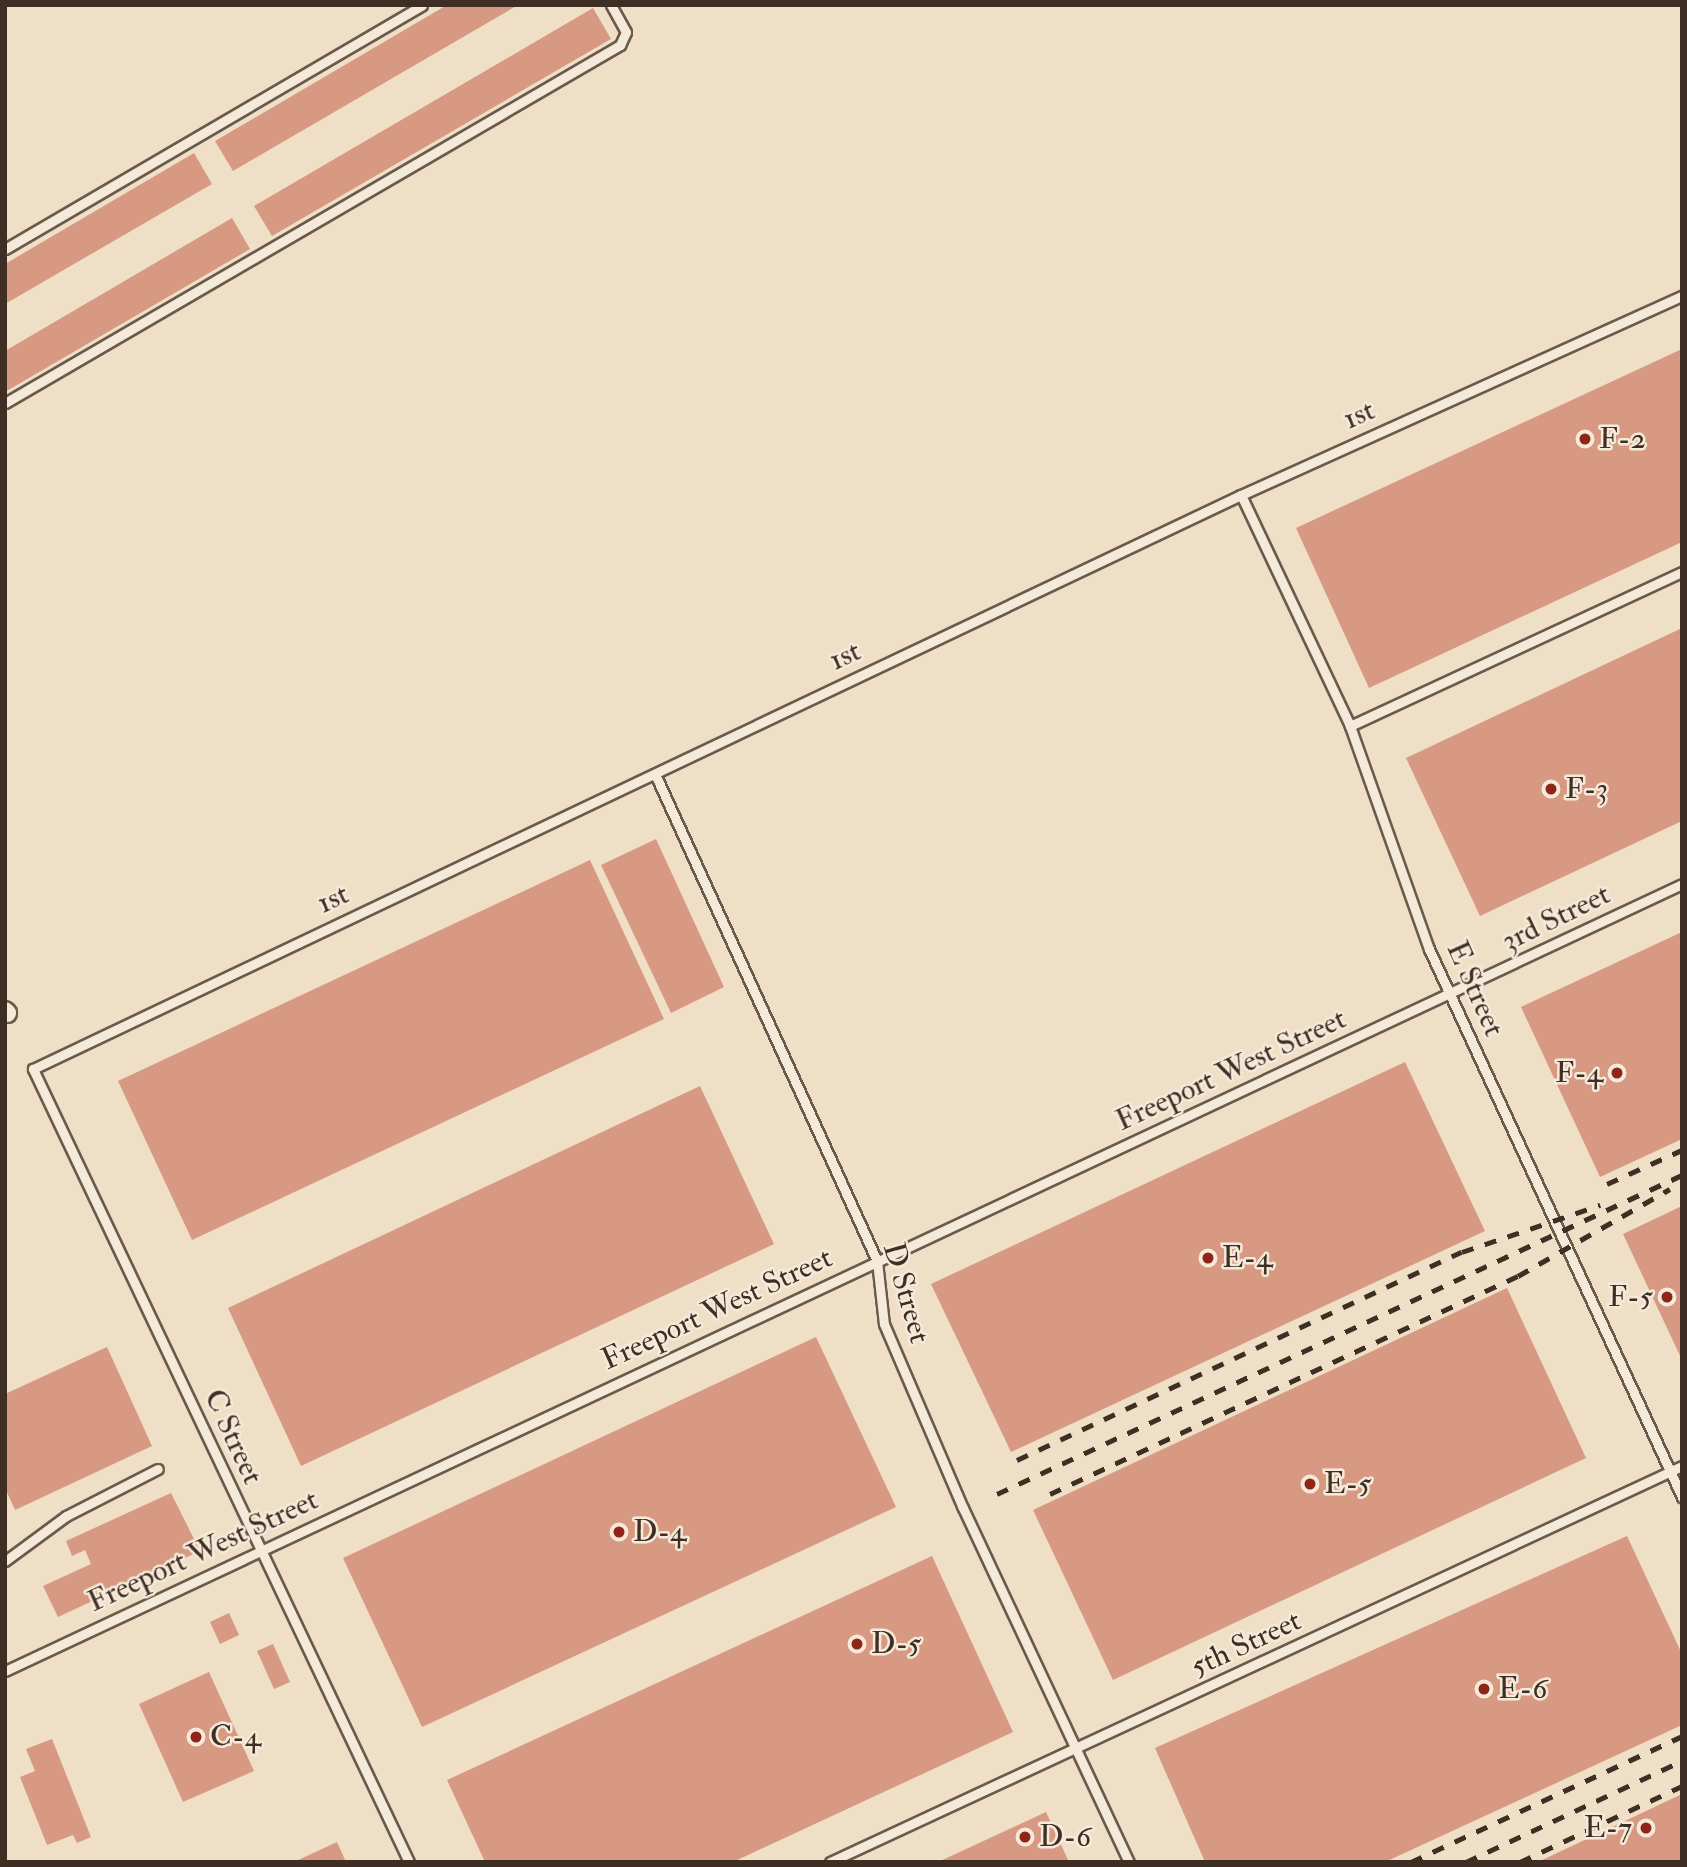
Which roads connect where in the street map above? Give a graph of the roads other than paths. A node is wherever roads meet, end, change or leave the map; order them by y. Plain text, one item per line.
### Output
1 (422, 5) edge
2 (611, 5) edge
3 (5, 249) edge
4 (1682, 296) edge
5 (5, 403) edge
6 (1241, 495) junction
7 (1682, 572) edge
8 (1350, 726) junction
9 (655, 774) junction
10 (1682, 884) edge
11 (1450, 995) junction
12 (33, 1069) joint
13 (877, 1261) junction
14 (1682, 1466) edge
15 (158, 1469) dead end
16 (1671, 1471) junction
17 (1682, 1497) edge
18 (259, 1551) junction
19 (5, 1561) edge
20 (5, 1671) edge
21 (1077, 1751) junction
22 (409, 1862) edge
23 (830, 1862) edge
24 (1129, 1862) edge

1 - 3 lane
2 - 5 lane
4 - 6 lane, 1st
6 - 8 lane, E Street
6 - 9 lane, 1st
7 - 8 lane
8 - 11 lane, E Street
9 - 12 lane, 1st
9 - 13 lane, D Street
10 - 11 lane, 3rd Street
11 - 13 lane, Freeport West Street
11 - 16 lane, E Street
12 - 18 lane, C Street
13 - 18 lane, Freeport West Street
13 - 21 lane, D Street
14 - 16 lane, 5th Street
15 - 19 lane
16 - 17 lane, E Street
16 - 21 lane, 5th Street
18 - 20 lane, Freeport West Street
18 - 22 lane, C Street
21 - 23 lane, 5th Street
21 - 24 lane, D Street

